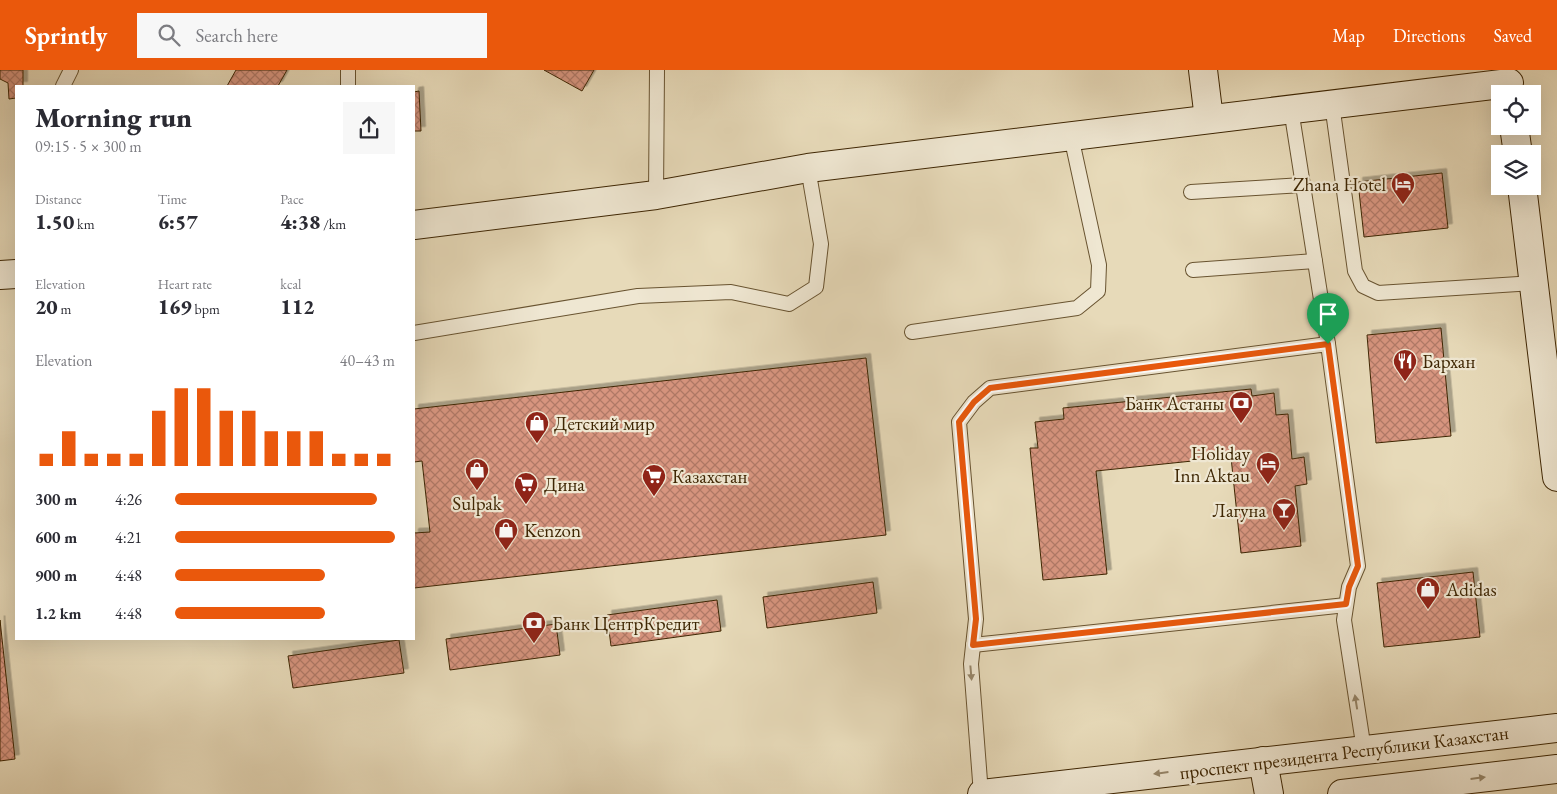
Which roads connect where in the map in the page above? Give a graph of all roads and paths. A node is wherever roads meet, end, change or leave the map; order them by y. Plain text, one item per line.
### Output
1 (71, 70) edge
2 (348, 70) edge
3 (657, 70) edge
4 (1203, 70) edge
5 (1509, 82) edge
6 (64, 85) edge
7 (348, 85) edge
8 (1332, 104) junction
9 (1291, 109) junction
10 (1209, 119) junction
11 (1071, 136) junction
12 (808, 168) junction
13 (1303, 185) junction
14 (1191, 192) dead end
15 (656, 195) junction
16 (1523, 195) edge
17 (415, 225) edge
18 (1314, 261) junction
19 (1193, 270) dead end
20 (15, 274) edge
21 (0, 275) edge
22 (1533, 283) junction
23 (912, 332) dead end
24 (415, 333) edge
25 (1328, 344) junction
26 (1557, 477) edge
27 (1346, 604) junction
28 (973, 645) junction
29 (1557, 728) edge
30 (1364, 750) junction
31 (1263, 762) junction
32 (1557, 768) edge
33 (982, 794) edge
34 (1269, 794) edge
35 (1342, 794) edge

1 - 6 lane
2 - 7 lane
3 - 15 lane
4 - 10 street
5 - 8 street
8 - 9 street
8 - 22 lane
9 - 10 street
9 - 13 lane
10 - 11 street
11 - 12 street
11 - 23 lane
12 - 15 street
12 - 24 lane
13 - 14 lane
13 - 18 lane
15 - 17 street
16 - 22 street
18 - 19 lane
18 - 25 lane
20 - 21 street
22 - 26 street
25 - 27 lane
25 - 28 lane
27 - 28 lane
30 -> 27 lane
28 -> 33 lane
29 - 30 street, проспект президента Республики Казахстан
30 - 31 street, проспект президента Республики Казахстан
31 -> 33 street, проспект президента Республики Казахстан
31 - 34 street
35 -> 32 street

